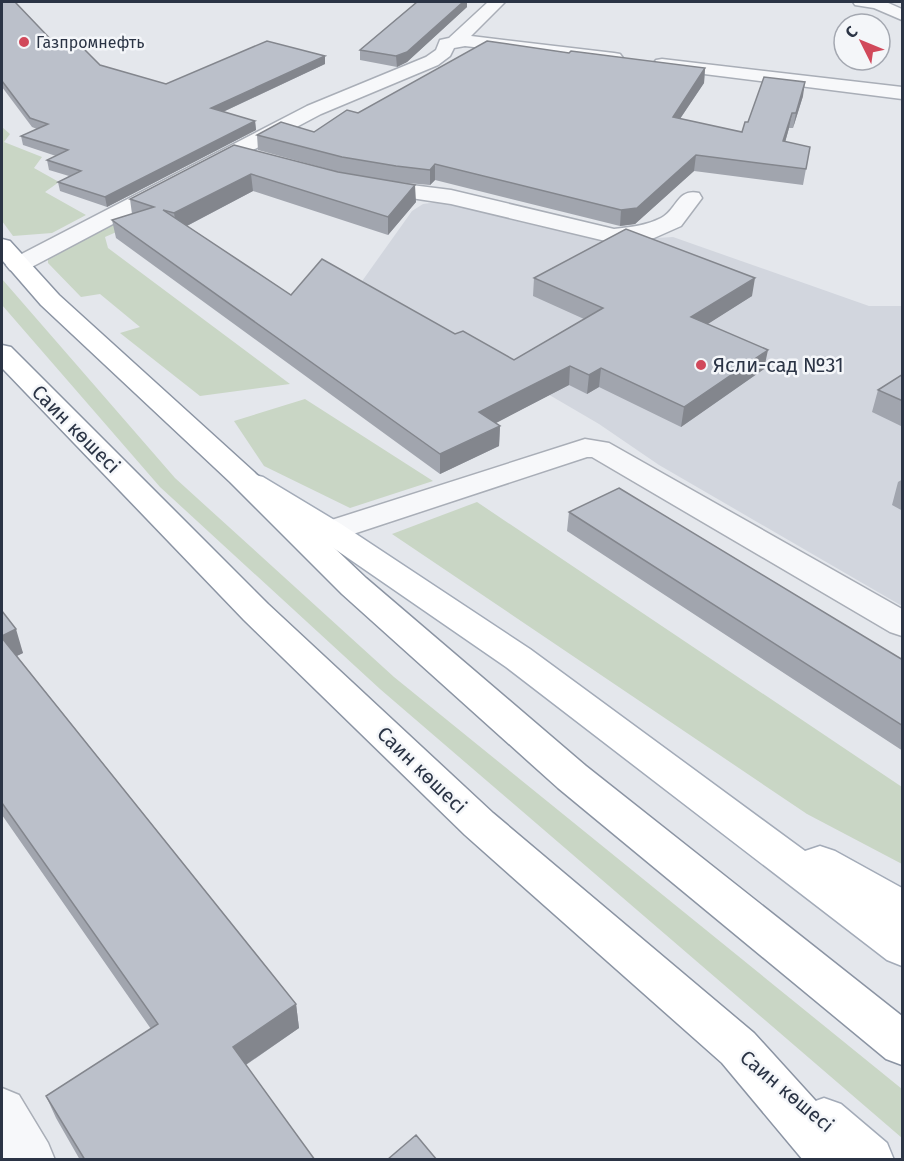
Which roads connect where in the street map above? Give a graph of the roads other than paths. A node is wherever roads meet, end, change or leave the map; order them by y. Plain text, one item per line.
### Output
1 (497, 2) edge
2 (861, 2) edge
3 (903, 15) edge
4 (455, 42) junction
5 (903, 93) edge
6 (233, 152) junction
7 (265, 161) edge
8 (351, 183) edge
9 (691, 198) dead end
10 (10, 256) edge
11 (2, 353) edge
12 (241, 476) junction
13 (330, 531) junction
14 (903, 624) edge
15 (699, 794) junction
16 (903, 909) edge
17 (903, 947) edge
18 (903, 1044) edge
19 (738, 1048) junction
20 (2, 1111) edge
21 (30, 1160) edge
22 (836, 1160) edge
23 (868, 1160) edge

1 - 4 street
2 - 3 street
4 - 5 street
4 - 6 street
6 - 7 street
6 - 10 street
8 - 9 street
10 - 12 main road
11 - 19 main road, Саин көшесі
12 - 13 main road
12 - 18 main road
13 - 14 street
13 - 15 main road
15 - 16 main road
15 - 17 main road
19 - 22 main road
19 - 23 main road, Саин көшесі
20 - 21 street

